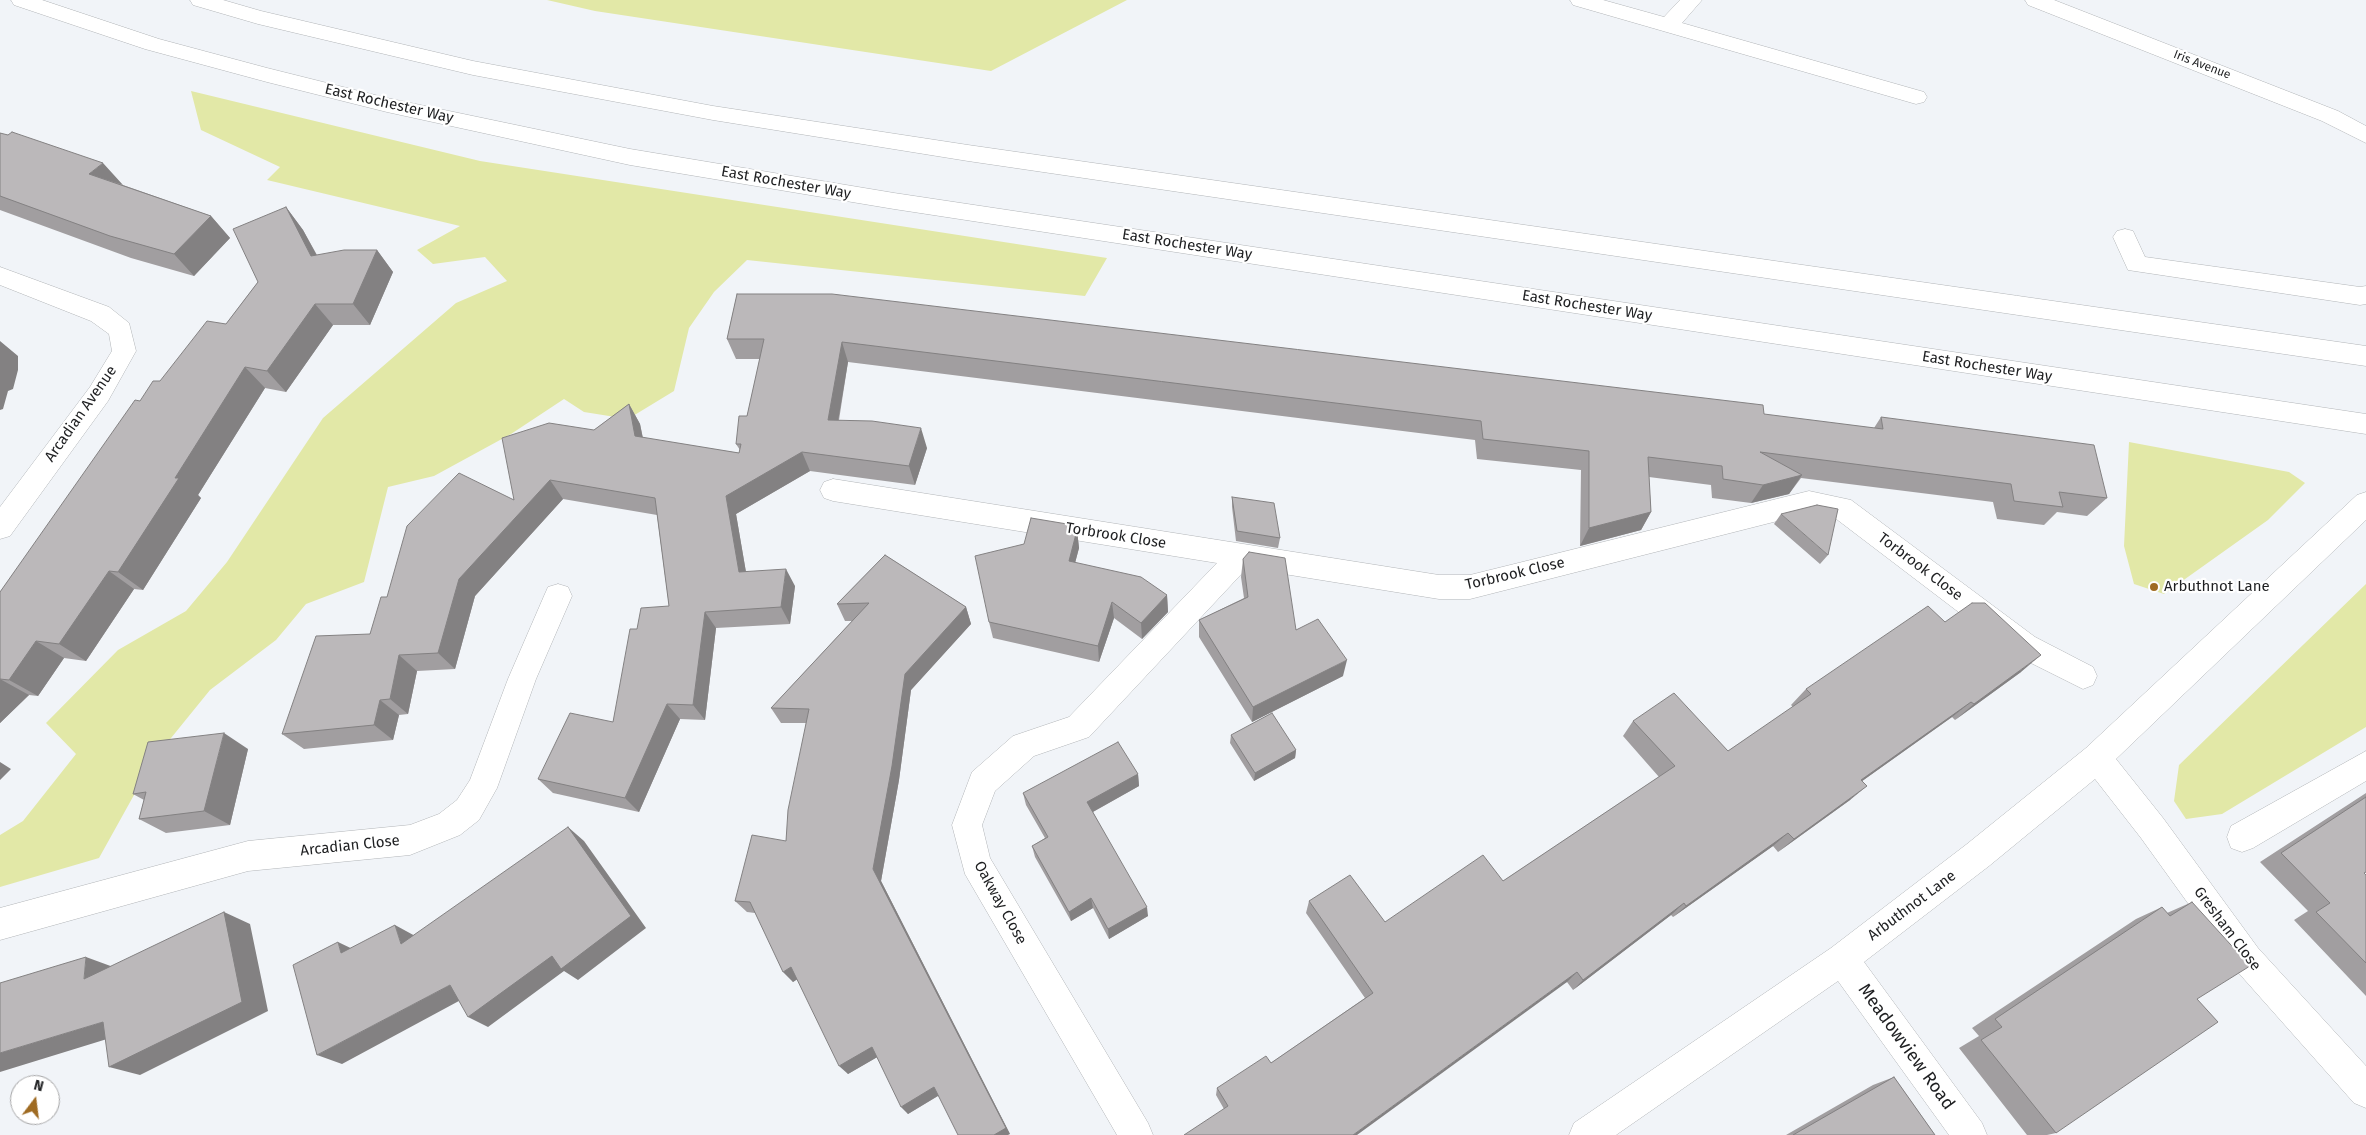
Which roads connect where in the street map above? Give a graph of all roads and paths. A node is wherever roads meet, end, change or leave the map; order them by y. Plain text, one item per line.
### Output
1 (21, 0) edge
2 (200, 0) edge
3 (1580, 0) edge
4 (1692, 0) edge
5 (2035, 0) edge
6 (1669, 24) junction
7 (1916, 97) dead end
8 (2366, 134) edge
9 (2125, 237) dead end
10 (0, 276) edge
11 (2366, 295) edge
12 (2366, 356) edge
13 (2366, 424) edge
14 (833, 490) dead end
15 (2366, 502) edge
16 (0, 528) edge
17 (1240, 557) junction
18 (558, 596) dead end
19 (2083, 676) dead end
20 (2097, 758) junction
21 (2366, 765) edge
22 (2242, 836) dead end
23 (0, 924) edge
24 (1842, 959) junction
25 (2366, 1091) edge
26 (1136, 1135) edge
27 (1586, 1135) edge
28 (1970, 1135) edge

1 - 13 main road, East Rochester Way
2 - 12 main road
3 - 6 main road
4 - 6 main road
5 - 8 main road, Iris Avenue
6 - 7 main road
9 - 11 main road
10 - 16 main road, Arcadian Avenue
14 - 17 main road, Torbrook Close
15 - 20 main road, Arbuthnot Lane
17 - 19 main road, Torbrook Close
17 - 26 main road, Oakway Close
18 - 23 main road, Arcadian Close
20 - 24 main road, Arbuthnot Lane
20 - 25 main road, Gresham Close
21 - 22 main road
24 - 27 main road, Arbuthnot Lane
24 - 28 main road, Meadowview Road

